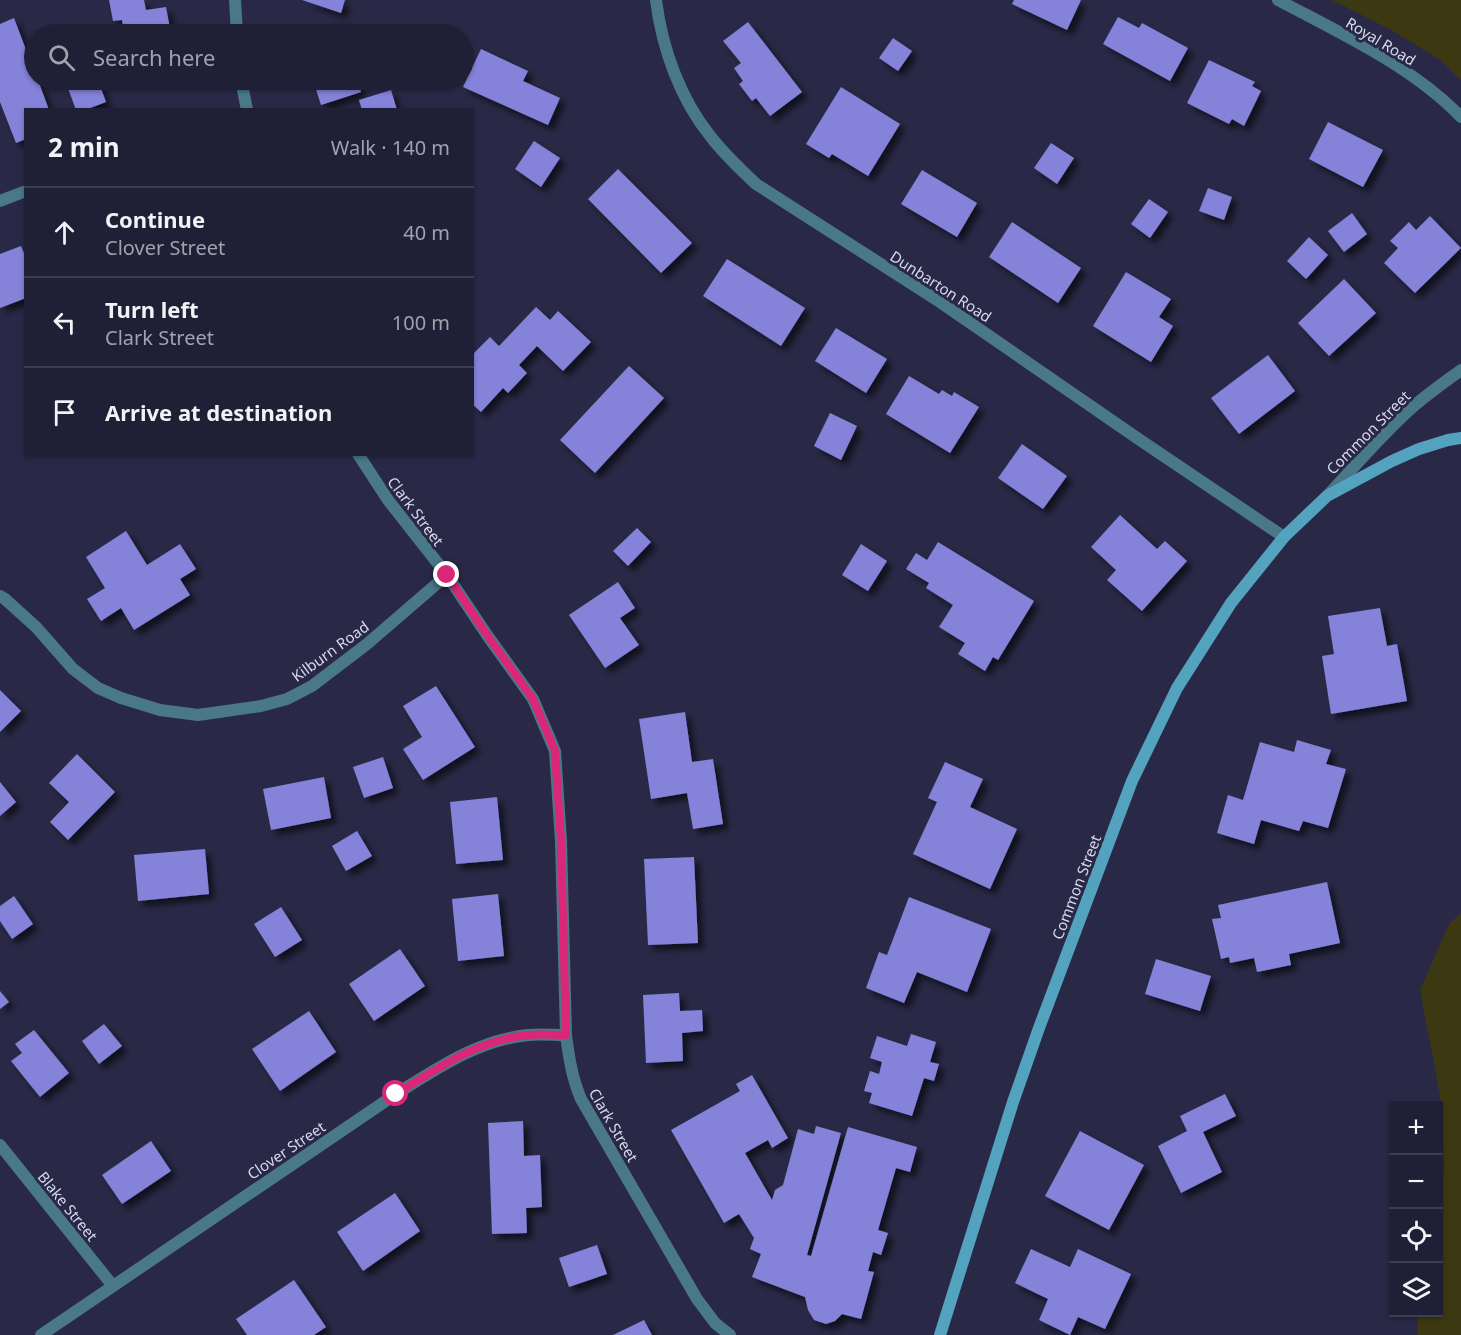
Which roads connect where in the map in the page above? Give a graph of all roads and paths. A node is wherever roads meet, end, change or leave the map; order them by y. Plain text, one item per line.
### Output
1 (235, 0) edge
2 (656, 0) edge
3 (1278, 0) edge
4 (236, 24) edge
5 (243, 90) edge
6 (244, 108) edge
7 (1461, 117) edge
8 (24, 192) edge
9 (0, 201) edge
10 (1461, 370) edge
11 (1461, 438) edge
12 (359, 456) edge
13 (1328, 496) junction
14 (1284, 537) junction
15 (447, 575) junction
16 (0, 596) edge
17 (566, 1035) junction
18 (0, 1145) edge
19 (113, 1286) junction
20 (41, 1335) edge
21 (730, 1335) edge
22 (940, 1335) edge

1 - 4 street
2 - 14 street, Dunbarton Road
3 - 7 street, Royal Road
5 - 6 street
8 - 9 street
10 - 13 street, Common Street
11 - 13 main road, Common Street
12 - 15 street, Clark Street
13 - 14 main road, Common Street
14 - 22 main road, Common Street
15 - 16 street, Kilburn Road
15 - 17 street, Clark Street
17 - 19 street, Clover Street
17 - 21 street, Clark Street
18 - 19 street, Blake Street
19 - 20 street, Clover Street

